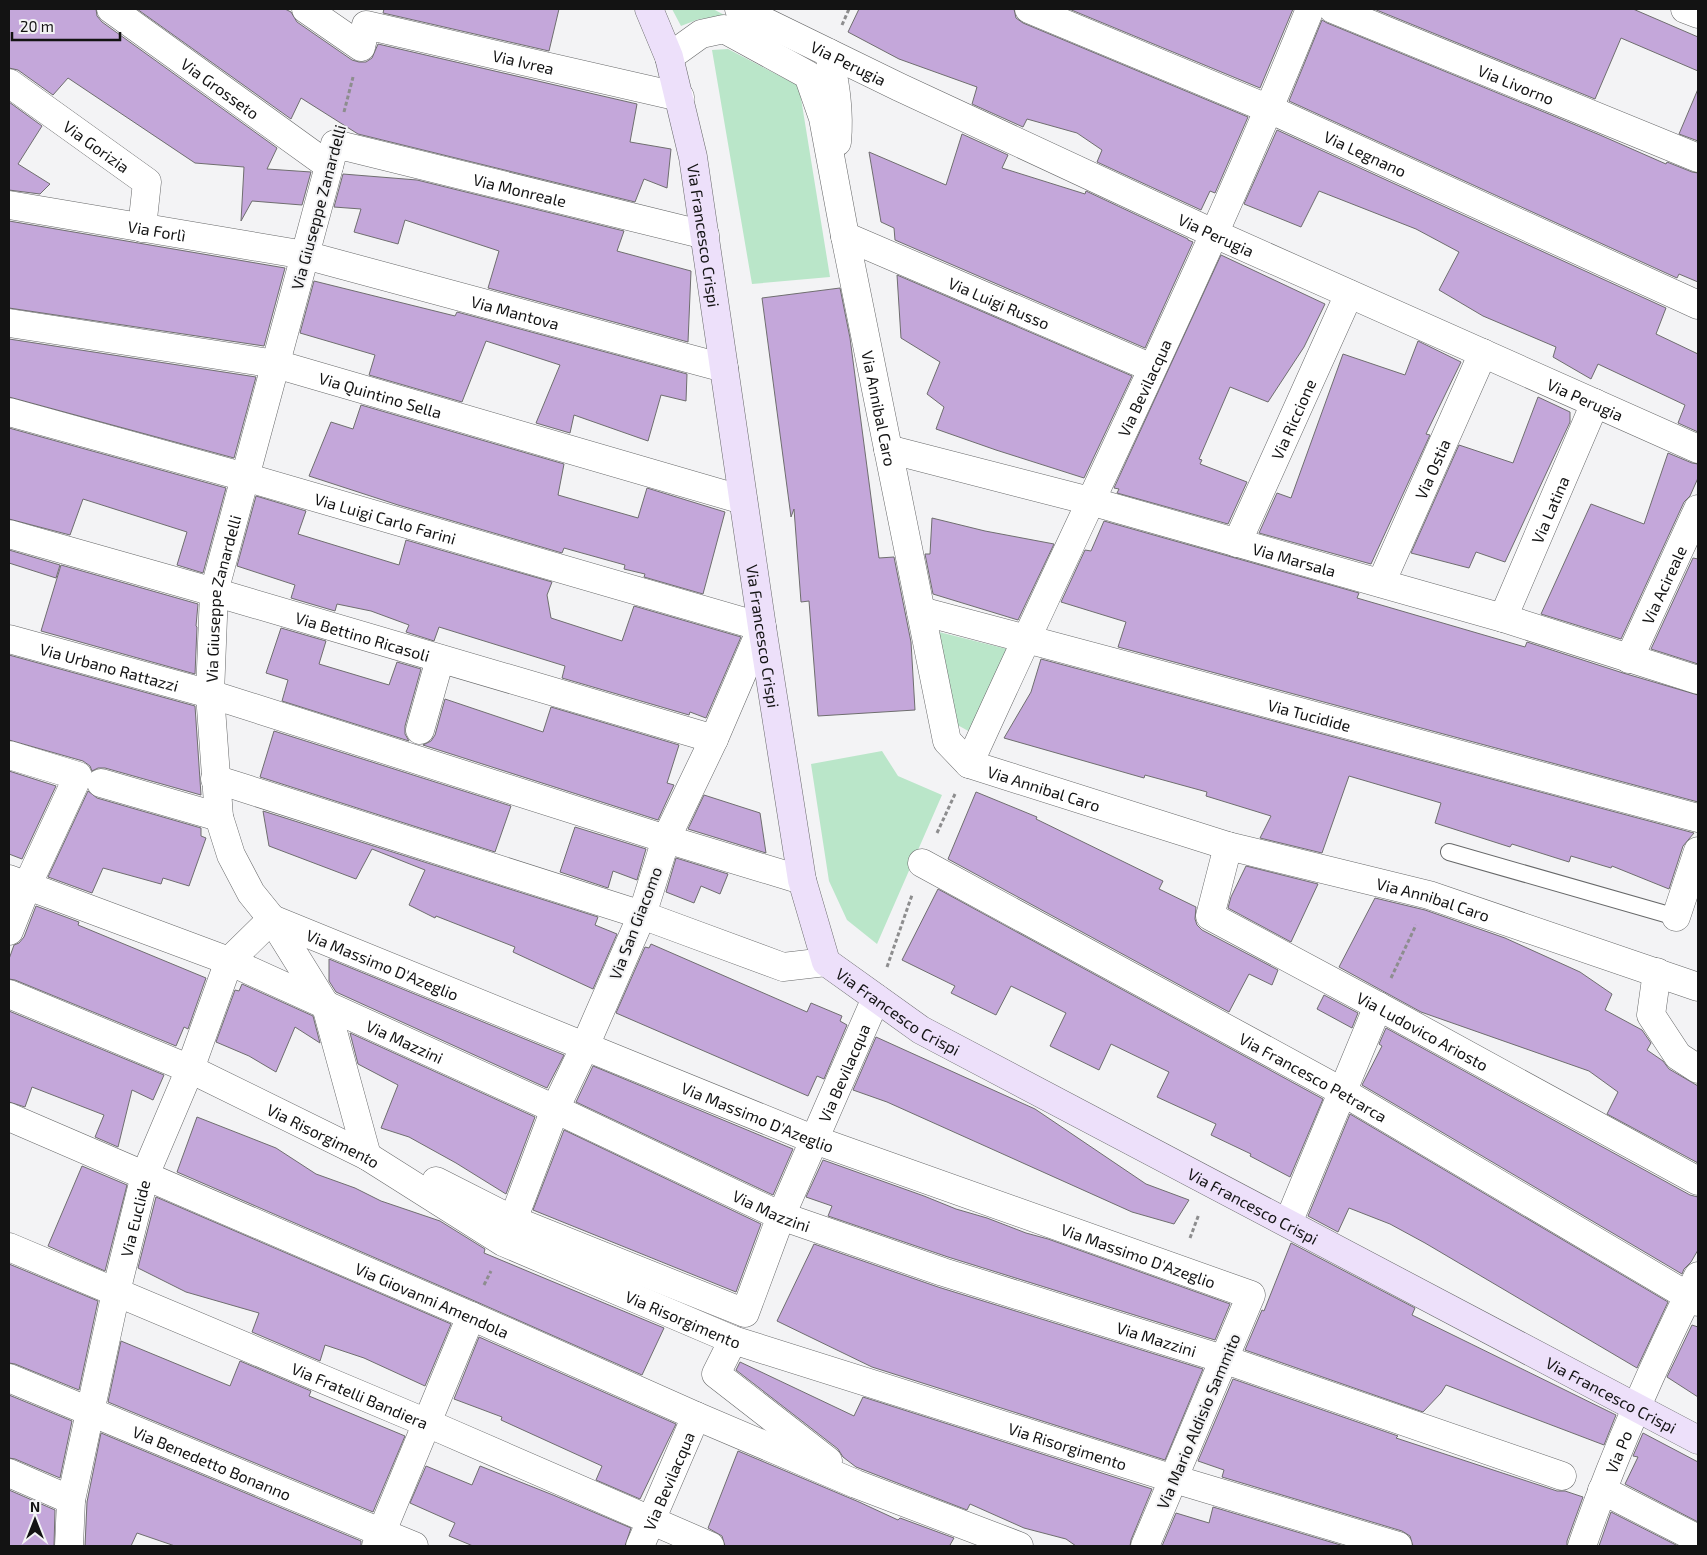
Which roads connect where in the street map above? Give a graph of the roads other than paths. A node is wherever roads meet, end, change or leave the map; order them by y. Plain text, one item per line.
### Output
1 (111, 9) edge
2 (306, 9) edge
3 (649, 9) edge
4 (739, 9) edge
5 (1030, 9) edge
6 (1310, 9) edge
7 (1333, 9) edge
8 (1685, 9) edge
9 (1698, 14) edge
10 (830, 53) junction
11 (669, 57) junction
12 (9, 83) edge
13 (899, 87) junction
14 (680, 97) junction
15 (830, 109) junction
16 (1270, 109) junction
17 (332, 155) junction
18 (1698, 158) edge
19 (9, 205) edge
20 (142, 228) junction
21 (1215, 234) junction
22 (704, 235) junction
23 (845, 236) junction
24 (305, 255) junction
25 (1349, 294) junction
26 (1698, 304) edge
27 (9, 323) edge
28 (1483, 353) junction
29 (276, 364) junction
30 (724, 368) junction
31 (1152, 368) junction
32 (1595, 403) junction
33 (9, 412) edge
34 (888, 449) junction
35 (1698, 449) edge
36 (245, 477) junction
37 (743, 500) junction
38 (1090, 501) junction
39 (1698, 509) edge
40 (9, 534) edge
41 (1237, 543) junction
42 (1380, 583) junction
43 (214, 592) junction
44 (921, 611) junction
45 (1503, 618) junction
46 (762, 628) junction
47 (9, 639) edge
48 (1025, 639) junction
49 (440, 658) junction
50 (1628, 659) junction
51 (1698, 680) edge
52 (210, 694) junction
53 (420, 730) dead end
54 (714, 739) junction
55 (9, 756) edge
56 (969, 764) junction
57 (90, 779) junction
58 (215, 779) junction
59 (218, 817) junction
60 (1698, 818) edge
61 (666, 839) junction
62 (1228, 846) junction
63 (1698, 851) edge
64 (1450, 852) dead end
65 (922, 864) dead end
66 (802, 880) junction
67 (18, 882) edge
68 (642, 916) junction
69 (1676, 917) joint
70 (272, 919) junction
71 (9, 931) edge
72 (229, 962) junction
73 (826, 962) junction
74 (1657, 972) junction
75 (1698, 987) edge
76 (9, 994) edge
77 (876, 998) junction
78 (326, 1006) junction
79 (1378, 1006) junction
80 (585, 1046) junction
81 (190, 1069) junction
82 (1698, 1069) edge
83 (1343, 1092) junction
84 (555, 1109) junction
85 (9, 1117) edge
86 (815, 1140) junction
87 (367, 1156) junction
88 (418, 1172) dead end
89 (145, 1175) junction
90 (1698, 1181) edge
91 (781, 1216) junction
92 (513, 1220) junction
93 (1288, 1223) junction
94 (9, 1246) edge
95 (116, 1292) junction
96 (1695, 1292) edge
97 (1251, 1296) joint
98 (745, 1313) joint
99 (471, 1316) junction
100 (733, 1340) junction
101 (1222, 1359) junction
102 (9, 1378) edge
103 (1637, 1407) junction
104 (90, 1412) junction
105 (696, 1416) junction
106 (427, 1423) junction
107 (1698, 1440) edge
108 (9, 1473) edge
109 (1562, 1476) dead end
110 (1174, 1480) junction
111 (856, 1484) junction
112 (1602, 1490) junction
113 (71, 1500) junction
114 (646, 1534) edge
115 (379, 1539) edge
116 (1698, 1539) edge
117 (70, 1546) edge
118 (414, 1546) edge
119 (710, 1546) edge
120 (1019, 1546) edge
121 (1145, 1546) edge
122 (1398, 1546) edge
123 (1582, 1546) edge

1 - 17 street, Via Grosseto
2 - 14 street, Via Ivrea
3 - 11 street, Via Francesco Crispi
4 - 10 street, Via Perugia
5 - 16 street, Via Legnano
6 - 16 street, Via Bevilacqua
7 - 18 street, Via Livorno
8 - 9 street
10 - 13 street, Via Perugia
10 - 15 street
11 - 14 street, Via Francesco Crispi
11 - 15 street
12 - 20 street, Via Gorizia
13 - 15 street
13 - 21 street, Via Perugia
14 - 22 street, Via Francesco Crispi
15 - 23 street, Via Annibal Caro
16 - 21 street, Via Bevilacqua
16 - 26 street, Via Legnano
17 - 22 street, Via Monreale
17 - 24 street, Via Giuseppe Zanardelli
19 - 20 street, Via Forlì
20 - 24 street, Via Forlì
21 - 25 street, Via Perugia
21 - 31 street, Via Bevilacqua
22 - 30 street, Via Francesco Crispi
23 - 31 street, Via Luigi Russo
23 - 34 street, Via Annibal Caro
24 - 29 street, Via Giuseppe Zanardelli
24 - 30 street, Via Mantova
25 - 28 street, Via Perugia
25 - 41 street, Via Riccione
27 - 29 street, Via Quintino Sella
28 - 32 street, Via Perugia
28 - 42 street, Via Ostia
29 - 36 street, Via Giuseppe Zanardelli
29 - 37 street, Via Quintino Sella
30 - 37 street, Via Francesco Crispi
31 - 38 street, Via Bevilacqua
32 - 35 street, Via Perugia
32 - 45 street, Via Latina
33 - 36 street, Via Luigi Carlo Farini
34 - 38 street, Via Marsala
34 - 44 street, Via Annibal Caro
36 - 43 street, Via Giuseppe Zanardelli
36 - 46 street, Via Luigi Carlo Farini
37 - 46 street, Via Francesco Crispi
38 - 41 street, Via Marsala
38 - 48 street, Via Bevilacqua
39 - 50 street, Via Acireale
40 - 43 street, Via Bettino Ricasoli
41 - 42 street, Via Marsala
42 - 45 street, Via Marsala
43 - 49 street, Via Bettino Ricasoli
43 - 52 street, Via Giuseppe Zanardelli
44 - 48 street, Via Tucidide
44 - 56 street, Via Annibal Caro
45 - 50 street, Via Marsala
46 - 54 street, Via San Giacomo
46 - 66 street, Via Francesco Crispi
47 - 52 street, Via Urbano Rattazzi
48 - 56 street, Via Bevilacqua
48 - 60 street, Via Tucidide
49 - 53 street
49 - 54 street, Via Bettino Ricasoli
50 - 51 street, Via Marsala
52 - 58 street, Via Giuseppe Zanardelli
52 - 61 street, Via Urbano Rattazzi
54 - 61 street, Via San Giacomo
55 - 57 street
56 - 62 street, Via Annibal Caro
57 - 59 street
57 - 67 street
58 - 59 street, Via Giuseppe Zanardelli
58 - 68 street
59 - 70 street, Via Giuseppe Zanardelli
61 - 66 street, Via Urbano Rattazzi
61 - 68 street, Via San Giacomo
62 - 74 street, Via Annibal Caro
62 - 79 street, Via Ludovico Ariosto
63 - 69 street
64 - 69 lane
65 - 83 street, Via Francesco Petrarca
66 - 73 street, Via Francesco Crispi
67 - 71 street
67 - 72 street, Via Mazzini
68 - 73 street
68 - 80 street, Via San Giacomo
70 - 72 street, Via Euclide
70 - 78 street, Via Giuseppe Zanardelli
70 - 80 street, Via Massimo D'Azeglio
72 - 78 street, Via Mazzini
72 - 81 street, Via Euclide
73 - 77 street, Via Francesco Crispi
74 - 75 street, Via Annibal Caro
74 - 82 street
76 - 81 street, Via Risorgimento
77 - 86 street, Via Bevilacqua
77 - 93 street, Via Francesco Crispi
78 - 84 street, Via Mazzini
78 - 87 street, Via Giuseppe Zanardelli
79 - 83 street
79 - 90 street, Via Ludovico Ariosto
80 - 84 street, Via San Giacomo
80 - 86 street, Via Massimo D'Azeglio
81 - 87 street, Via Risorgimento
81 - 89 street, Via Euclide
83 - 93 street
83 - 96 street, Via Francesco Petrarca
84 - 91 street, Via Mazzini
84 - 92 street, Via San Giacomo
85 - 89 street, Via Giovanni Amendola
86 - 91 street, Via Bevilacqua
86 - 97 street, Via Massimo D'Azeglio
87 - 100 street, Via Risorgimento
88 - 92 street, Via Risorgimento
89 - 95 street, Via Euclide
89 - 99 street, Via Giovanni Amendola
91 - 98 street, Via Bevilacqua
91 - 101 street, Via Mazzini
92 - 98 street, Via Risorgimento
93 - 103 street, Via Francesco Crispi
94 - 95 street, Via Fratelli Bandiera
95 - 104 street, Via Euclide
95 - 106 street, Via Fratelli Bandiera
96 - 103 street, Via Po
97 - 101 street, Via Mario Aldisio Sammito
99 - 105 street, Via Giovanni Amendola
99 - 106 street
100 - 110 street, Via Risorgimento
100 - 111 street, Via Giovanni Amendola
101 - 109 street, Via Mazzini
101 - 110 street, Via Mario Aldisio Sammito
102 - 104 street, Via Benedetto Bonanno
103 - 107 street, Via Francesco Crispi
103 - 112 street, Via Po
104 - 113 street, Via Euclide
104 - 115 street, Via Benedetto Bonanno
105 - 111 street, Via Giovanni Amendola
105 - 114 street, Via Bevilacqua
106 - 114 street, Via Fratelli Bandiera
106 - 115 street
108 - 113 street
110 - 121 street, Via Mario Aldisio Sammito
110 - 122 street, Via Risorgimento
111 - 120 street, Via Giovanni Amendola
112 - 116 street
112 - 123 street, Via Po
113 - 117 street, Via Euclide
114 - 119 street, Via Fratelli Bandiera
115 - 118 street, Via Benedetto Bonanno

